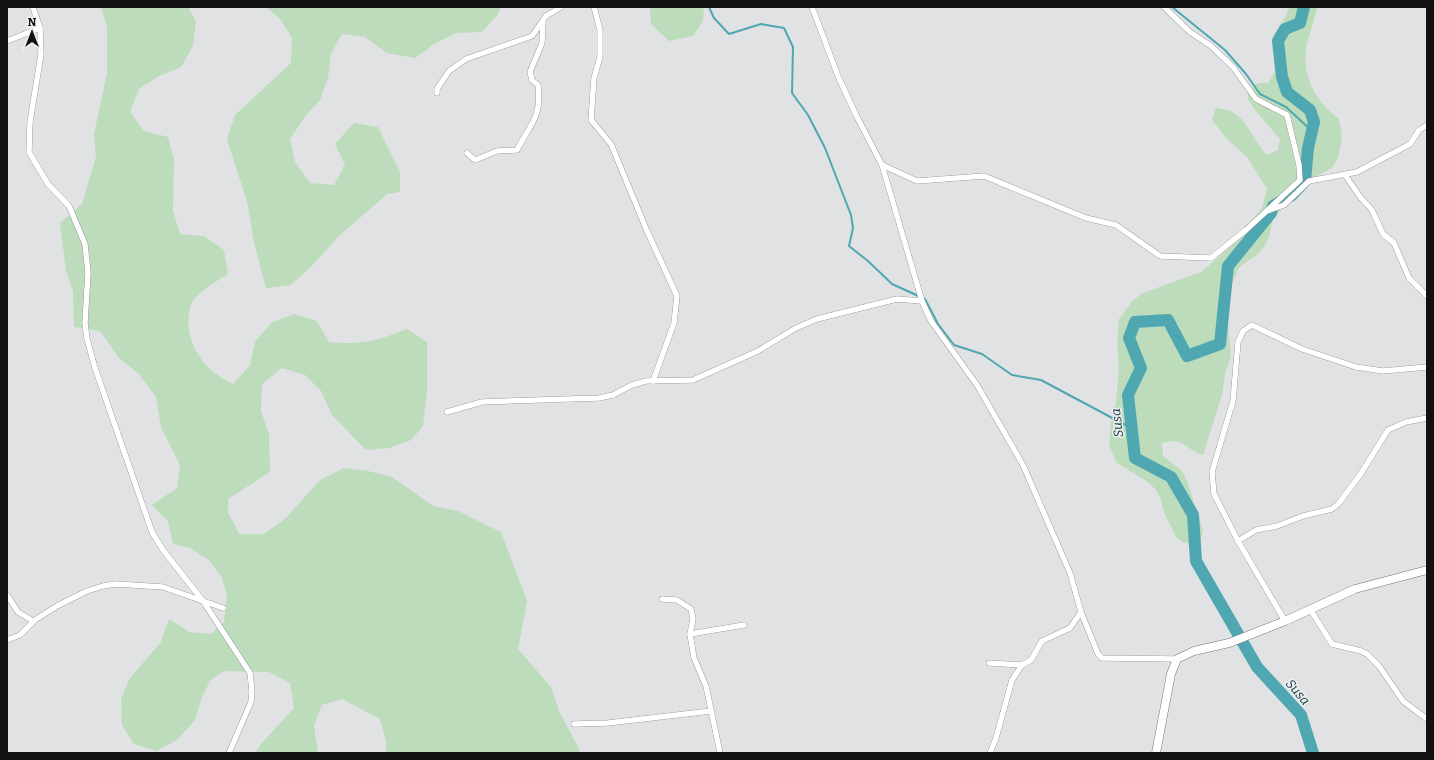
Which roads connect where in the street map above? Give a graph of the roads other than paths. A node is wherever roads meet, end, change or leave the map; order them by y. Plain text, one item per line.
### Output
1 (33, 7) edge
2 (561, 7) edge
3 (594, 7) edge
4 (812, 7) edge
5 (1164, 7) edge
6 (543, 21) junction
7 (40, 28) junction
8 (7, 41) edge
9 (437, 94) dead end
10 (1427, 126) edge
11 (467, 153) dead end
12 (882, 165) junction
13 (1345, 175) junction
14 (1266, 211) junction
15 (1427, 296) edge
16 (922, 301) junction
17 (1427, 367) edge
18 (653, 381) junction
19 (446, 412) dead end
20 (1427, 418) edge
21 (1238, 541) junction
22 (1427, 570) edge
23 (7, 595) edge
24 (662, 599) dead end
25 (203, 601) junction
26 (223, 608) dead end
27 (1310, 609) junction
28 (1081, 612) junction
29 (1285, 621) junction
30 (33, 622) junction
31 (744, 625) dead end
32 (690, 634) junction
33 (7, 640) edge
34 (1177, 659) junction
35 (989, 663) dead end
36 (1022, 665) junction
37 (711, 711) junction
38 (1427, 719) edge
39 (574, 724) dead end
40 (229, 753) edge
41 (720, 753) edge
42 (990, 753) edge
43 (1156, 753) edge

1 - 7 street
2 - 6 street
3 - 18 street
4 - 12 street
5 - 14 street
6 - 9 street
6 - 11 street
7 - 8 street
7 - 25 street
10 - 13 street
12 - 14 street
12 - 16 street
13 - 14 street
13 - 15 street
16 - 18 street
16 - 28 street
17 - 21 street
18 - 19 street
20 - 21 street
21 - 29 street
22 - 27 main road
23 - 30 street
24 - 32 street
25 - 26 street
25 - 30 street
25 - 40 street
27 - 29 main road
27 - 38 street
28 - 34 street
28 - 36 street
29 - 34 main road
30 - 33 street
31 - 32 street
32 - 37 street
34 - 43 main road
35 - 36 street
36 - 42 street
37 - 39 street
37 - 41 street

